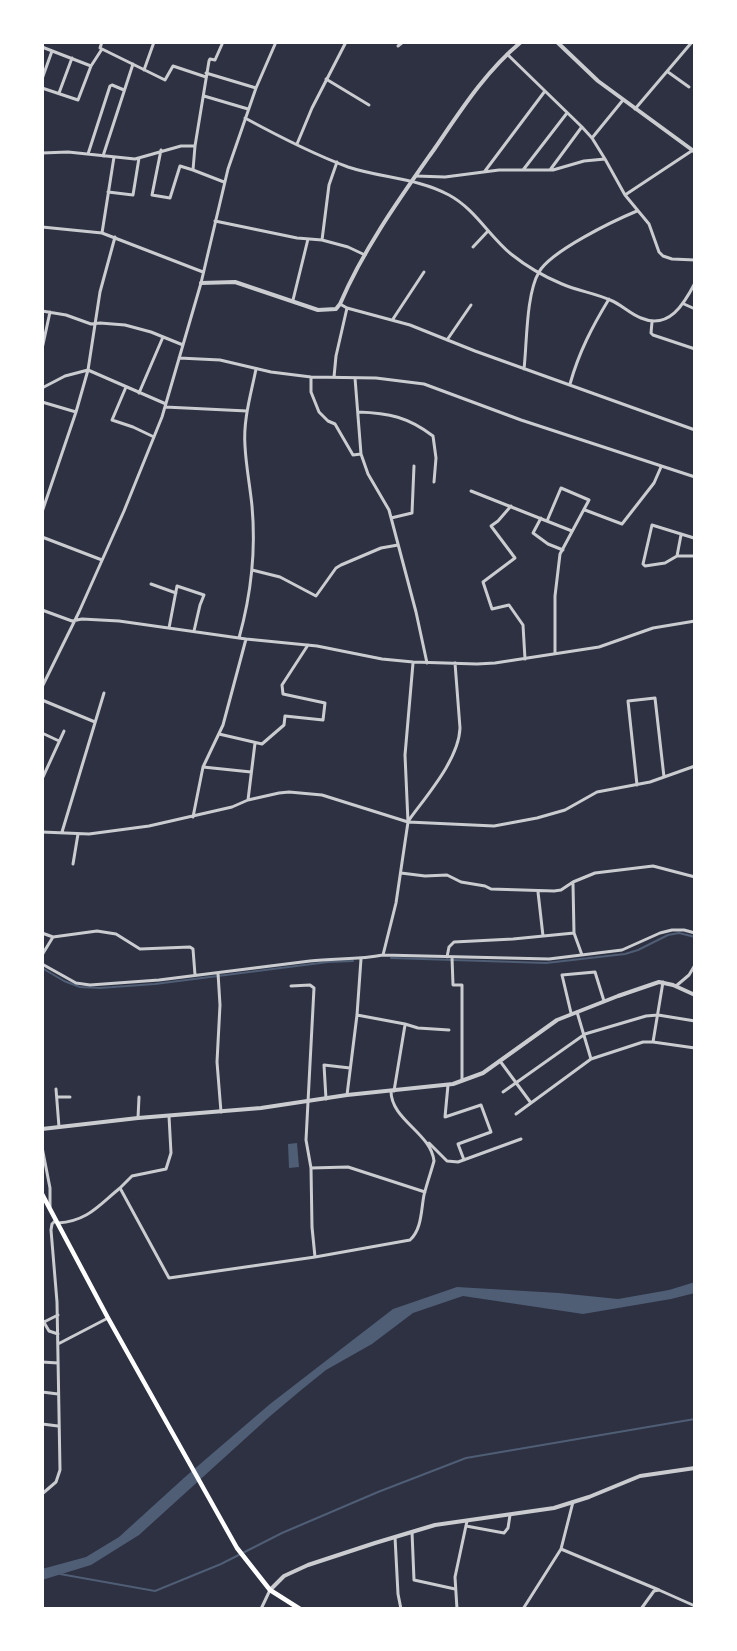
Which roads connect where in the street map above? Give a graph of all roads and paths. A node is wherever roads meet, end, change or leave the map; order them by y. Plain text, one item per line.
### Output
1 (102, 42) edge
2 (153, 42) edge
3 (223, 42) edge
4 (276, 42) edge
5 (346, 42) edge
6 (404, 42) edge
7 (521, 42) edge
8 (557, 42) edge
9 (692, 42) edge
10 (398, 46) dead end
11 (42, 47) edge
12 (102, 49) junction
13 (52, 51) junction
14 (507, 54) junction
15 (72, 58) junction
16 (133, 64) junction
17 (91, 66) junction
18 (144, 70) junction
19 (668, 72) junction
20 (206, 75) junction
21 (42, 79) edge
22 (326, 79) junction
23 (689, 87) dead end
24 (42, 88) edge
25 (256, 88) junction
26 (124, 90) junction
27 (545, 91) junction
28 (59, 94) junction
29 (204, 96) junction
30 (623, 100) junction
31 (369, 105) dead end
32 (635, 109) junction
33 (248, 110) junction
34 (567, 113) junction
35 (245, 118) junction
36 (582, 128) junction
37 (592, 138) junction
38 (297, 144) junction
39 (195, 147) junction
40 (161, 150) junction
41 (694, 151) edge
42 (42, 153) edge
43 (88, 154) junction
44 (103, 156) junction
45 (114, 157) junction
46 (139, 158) junction
47 (605, 159) junction
48 (337, 162) junction
49 (194, 170) junction
50 (523, 170) junction
51 (550, 170) junction
52 (485, 171) junction
53 (416, 176) junction
54 (412, 181) junction
55 (224, 182) junction
56 (108, 192) junction
57 (626, 195) junction
58 (637, 211) junction
59 (215, 221) junction
60 (42, 227) edge
61 (489, 230) junction
62 (102, 233) junction
63 (116, 237) junction
64 (308, 239) junction
65 (322, 240) junction
66 (473, 247) dead end
67 (365, 255) junction
68 (695, 260) edge
69 (203, 272) junction
70 (424, 272) dead end
71 (539, 272) junction
72 (201, 283) junction
73 (695, 283) edge
74 (609, 299) junction
75 (293, 300) junction
76 (340, 304) junction
77 (684, 304) junction
78 (471, 305) dead end
79 (347, 308) junction
80 (695, 309) edge
81 (42, 311) edge
82 (50, 312) junction
83 (393, 320) junction
84 (652, 322) junction
85 (95, 324) junction
86 (163, 337) junction
87 (447, 340) junction
88 (183, 345) junction
89 (42, 349) edge
90 (695, 349) edge
91 (179, 358) junction
92 (256, 369) junction
93 (524, 369) junction
94 (88, 370) junction
95 (311, 377) junction
96 (334, 377) junction
97 (356, 378) junction
98 (570, 385) junction
99 (42, 387) edge
100 (126, 387) junction
101 (139, 393) junction
102 (42, 402) edge
103 (166, 406) junction
104 (248, 411) junction
105 (76, 412) junction
106 (358, 412) junction
107 (695, 430) edge
108 (154, 437) junction
109 (361, 454) junction
110 (414, 466) dead end
111 (661, 467) junction
112 (695, 477) edge
113 (434, 482) dead end
114 (471, 491) dead end
115 (511, 506) junction
116 (585, 510) junction
117 (42, 512) edge
118 (391, 518) junction
119 (541, 518) junction
120 (547, 520) junction
121 (572, 531) junction
122 (695, 534) edge
123 (681, 535) junction
124 (42, 537) edge
125 (399, 545) junction
126 (563, 550) junction
127 (677, 556) junction
128 (695, 556) edge
129 (102, 560) junction
130 (252, 570) junction
131 (151, 584) dead end
132 (176, 592) junction
133 (42, 610) edge
134 (76, 620) junction
135 (695, 621) edge
136 (169, 628) junction
137 (194, 631) junction
138 (239, 638) junction
139 (246, 639) junction
140 (308, 645) junction
141 (555, 654) junction
142 (525, 659) junction
143 (413, 662) junction
144 (427, 663) junction
145 (455, 663) junction
146 (42, 687) edge
147 (104, 693) dead end
148 (42, 700) edge
149 (95, 722) junction
150 (64, 732) dead end
151 (42, 733) edge
152 (219, 735) junction
153 (59, 741) junction
154 (255, 743) junction
155 (42, 764) edge
156 (46, 766) junction
157 (695, 766) edge
158 (203, 767) junction
159 (251, 772) junction
160 (664, 777) junction
161 (42, 779) edge
162 (637, 785) junction
163 (248, 801) junction
164 (193, 817) junction
165 (408, 822) junction
166 (42, 832) edge
167 (62, 832) junction
168 (78, 834) junction
169 (73, 864) dead end
170 (401, 873) junction
171 (695, 877) edge
172 (573, 882) junction
173 (538, 892) junction
174 (42, 933) edge
175 (574, 933) junction
176 (695, 933) edge
177 (543, 936) junction
178 (53, 937) junction
179 (42, 955) edge
180 (582, 955) junction
181 (383, 956) junction
182 (449, 957) junction
183 (361, 959) junction
184 (42, 964) edge
185 (695, 965) edge
186 (218, 973) junction
187 (195, 975) junction
188 (663, 982) junction
189 (291, 986) dead end
190 (675, 986) junction
191 (695, 995) edge
192 (604, 1001) junction
193 (577, 1011) junction
194 (571, 1013) junction
195 (357, 1015) junction
196 (658, 1015) junction
197 (695, 1021) edge
198 (405, 1024) junction
199 (449, 1030) dead end
200 (585, 1034) junction
201 (653, 1042) junction
202 (695, 1048) edge
203 (591, 1059) junction
204 (500, 1061) junction
205 (350, 1068) junction
206 (462, 1081) junction
207 (516, 1083) junction
208 (448, 1085) junction
209 (56, 1089) dead end
210 (393, 1091) junction
211 (503, 1092) dead end
212 (346, 1095) junction
213 (70, 1096) dead end
214 (57, 1097) junction
215 (139, 1097) dead end
216 (326, 1098) junction
217 (309, 1101) junction
218 (531, 1103) junction
219 (221, 1112) junction
220 (516, 1114) dead end
221 (169, 1115) junction
222 (138, 1118) junction
223 (59, 1127) junction
224 (42, 1129) edge
225 (521, 1139) dead end
226 (425, 1140) junction
227 (42, 1147) edge
228 (464, 1160) junction
229 (311, 1168) junction
230 (120, 1188) junction
231 (425, 1192) junction
232 (42, 1194) edge
233 (50, 1209) junction
234 (57, 1222) junction
235 (315, 1257) junction
236 (58, 1315) junction
237 (108, 1318) junction
238 (43, 1321) edge
239 (58, 1334) junction
240 (58, 1344) junction
241 (42, 1362) edge
242 (58, 1363) junction
243 (42, 1392) edge
244 (58, 1394) junction
245 (42, 1424) edge
246 (59, 1426) junction
247 (695, 1468) edge
248 (42, 1494) edge
249 (573, 1502) junction
250 (510, 1514) junction
251 (467, 1521) junction
252 (466, 1526) junction
253 (412, 1532) junction
254 (395, 1537) junction
255 (561, 1549) junction
256 (455, 1589) junction
257 (270, 1590) junction
258 (658, 1590) junction
259 (694, 1604) edge
260 (261, 1609) edge
261 (300, 1609) edge
262 (401, 1609) edge
263 (457, 1609) edge
264 (523, 1609) edge
265 (641, 1609) edge

1 - 12 street
2 - 18 street
3 - 20 street
4 - 25 street
5 - 22 street
6 - 10 street
7 - 14 street
8 - 30 street
9 - 19 street
11 - 13 street
12 - 16 street
12 - 17 street
13 - 15 street
13 - 21 street
14 - 27 street
14 - 53 street
15 - 17 street
15 - 28 street
16 - 18 street
16 - 26 street
17 - 28 street
18 - 20 street
19 - 23 street
19 - 32 street
20 - 25 street
20 - 29 street
22 - 31 street
22 - 38 street
24 - 28 street
25 - 33 street
26 - 43 street
26 - 44 street
27 - 34 street
27 - 52 street
29 - 33 street
29 - 39 street
30 - 32 street
30 - 37 street
32 - 41 street
33 - 35 street
34 - 36 street
34 - 50 street
35 - 38 street
35 - 55 street
36 - 37 street
36 - 51 street
37 - 47 street
38 - 48 street
39 - 40 street
39 - 49 street
40 - 46 street
40 - 49 street
41 - 57 street
42 - 43 street
43 - 44 street
44 - 45 street
45 - 46 street
45 - 56 street
46 - 56 street
47 - 51 street
47 - 57 street
48 - 54 street
48 - 65 street
49 - 55 street
50 - 51 street
50 - 52 street
52 - 53 street
53 - 54 street
54 - 61 street
54 - 67 street
55 - 59 street
56 - 62 street
57 - 58 street
58 - 68 street
58 - 71 street
59 - 64 street
59 - 69 street
60 - 62 street
61 - 66 street
61 - 71 street
62 - 63 street
63 - 69 street
63 - 85 street
64 - 65 street
64 - 75 street
65 - 67 street
67 - 76 street
69 - 72 street
70 - 83 street
71 - 74 street
71 - 93 street
72 - 75 street
72 - 88 street
73 - 77 street
74 - 84 street
74 - 98 street
75 - 76 street
76 - 79 street
77 - 80 street
77 - 84 street
78 - 87 street
79 - 83 street
79 - 96 street
81 - 82 street
82 - 85 street
82 - 89 street
83 - 87 street
84 - 90 street
85 - 86 street
85 - 94 street
86 - 88 street
86 - 101 street
87 - 93 street
88 - 91 street
91 - 92 street
91 - 103 street
92 - 95 street
92 - 104 street
93 - 98 street
94 - 99 street
94 - 100 street
94 - 105 street
95 - 96 street
95 - 109 street
96 - 97 street
97 - 106 street
97 - 111 street
98 - 107 street
100 - 101 street
100 - 108 street
101 - 103 street
102 - 105 street
103 - 104 street
103 - 108 street
104 - 130 street
105 - 117 street
106 - 109 street
106 - 113 street
108 - 129 street
109 - 118 street
110 - 118 street
111 - 112 street
111 - 116 street
114 - 115 street
115 - 119 street
115 - 142 street
116 - 120 street
116 - 121 street
118 - 125 street
119 - 120 street
119 - 126 street
120 - 121 street
121 - 126 street
122 - 123 street
123 - 127 street
123 - 127 street
124 - 129 street
125 - 130 street
125 - 144 street
126 - 141 street
127 - 128 street
129 - 134 street
130 - 138 street
131 - 132 street
132 - 136 street
132 - 137 street
133 - 134 street
134 - 136 street
134 - 146 street
135 - 141 street
136 - 137 street
137 - 138 street
138 - 139 street
139 - 140 street
139 - 152 street
140 - 143 street
140 - 154 street
141 - 142 street
142 - 145 street
143 - 144 street
143 - 165 street
144 - 145 street
145 - 165 street
147 - 149 street
148 - 149 street
149 - 167 street
150 - 153 street
151 - 153 street
152 - 154 street
152 - 158 street
153 - 156 street
154 - 159 street
155 - 156 street
156 - 161 street
157 - 160 street
158 - 159 street
158 - 164 street
159 - 163 street
160 - 162 street
160 - 162 street
162 - 165 street
163 - 164 street
163 - 165 street
164 - 168 street
165 - 170 street
166 - 167 street
167 - 168 street
168 - 169 street
170 - 173 street
170 - 181 street
171 - 172 street
172 - 173 street
172 - 175 street
173 - 177 street
174 - 178 street
175 - 177 street
175 - 180 street
176 - 180 street
177 - 182 street
178 - 179 street
178 - 187 street
180 - 182 street
181 - 182 street
181 - 183 street
182 - 206 street
183 - 186 street
183 - 195 street
184 - 187 street
185 - 190 street
186 - 187 street
186 - 219 street
188 - 190 street
188 - 192 street
188 - 196 street
189 - 217 street
190 - 191 street
192 - 193 street
192 - 194 street
193 - 194 street
193 - 200 street
194 - 204 street
195 - 198 street
195 - 205 street
196 - 197 street
196 - 200 street
196 - 201 street
198 - 199 street
198 - 210 street
200 - 203 street
200 - 207 street
201 - 202 street
201 - 203 street
203 - 218 street
204 - 206 street
204 - 207 street
205 - 212 street
205 - 216 street
206 - 208 street
207 - 211 street
207 - 218 street
208 - 210 street
208 - 228 street
209 - 214 street
210 - 212 street
210 - 226 street
212 - 216 street
213 - 214 street
214 - 223 street
215 - 222 street
216 - 217 street
217 - 219 street
217 - 229 street
218 - 220 street
219 - 221 street
221 - 222 street
221 - 230 street
222 - 223 street
223 - 224 street
225 - 228 street
226 - 228 street
226 - 231 street
227 - 233 street
229 - 231 street
229 - 235 street
230 - 234 street
230 - 235 street
231 - 235 street
232 - 233 main road
233 - 234 main road
234 - 236 street
234 - 237 main road
236 - 238 street
236 - 239 street
237 - 240 street
237 - 257 main road
238 - 239 street
239 - 240 street
240 - 242 street
241 - 242 street
242 - 244 street
243 - 244 street
244 - 246 street
245 - 246 street
246 - 248 street
247 - 249 street
249 - 250 street
249 - 255 street
250 - 251 street
250 - 252 street
251 - 252 street
251 - 253 street
252 - 256 street
253 - 254 street
253 - 256 street
254 - 257 street
254 - 262 street
255 - 258 street
255 - 264 street
256 - 263 street
257 - 260 street
257 - 261 main road
258 - 259 street
258 - 265 street

